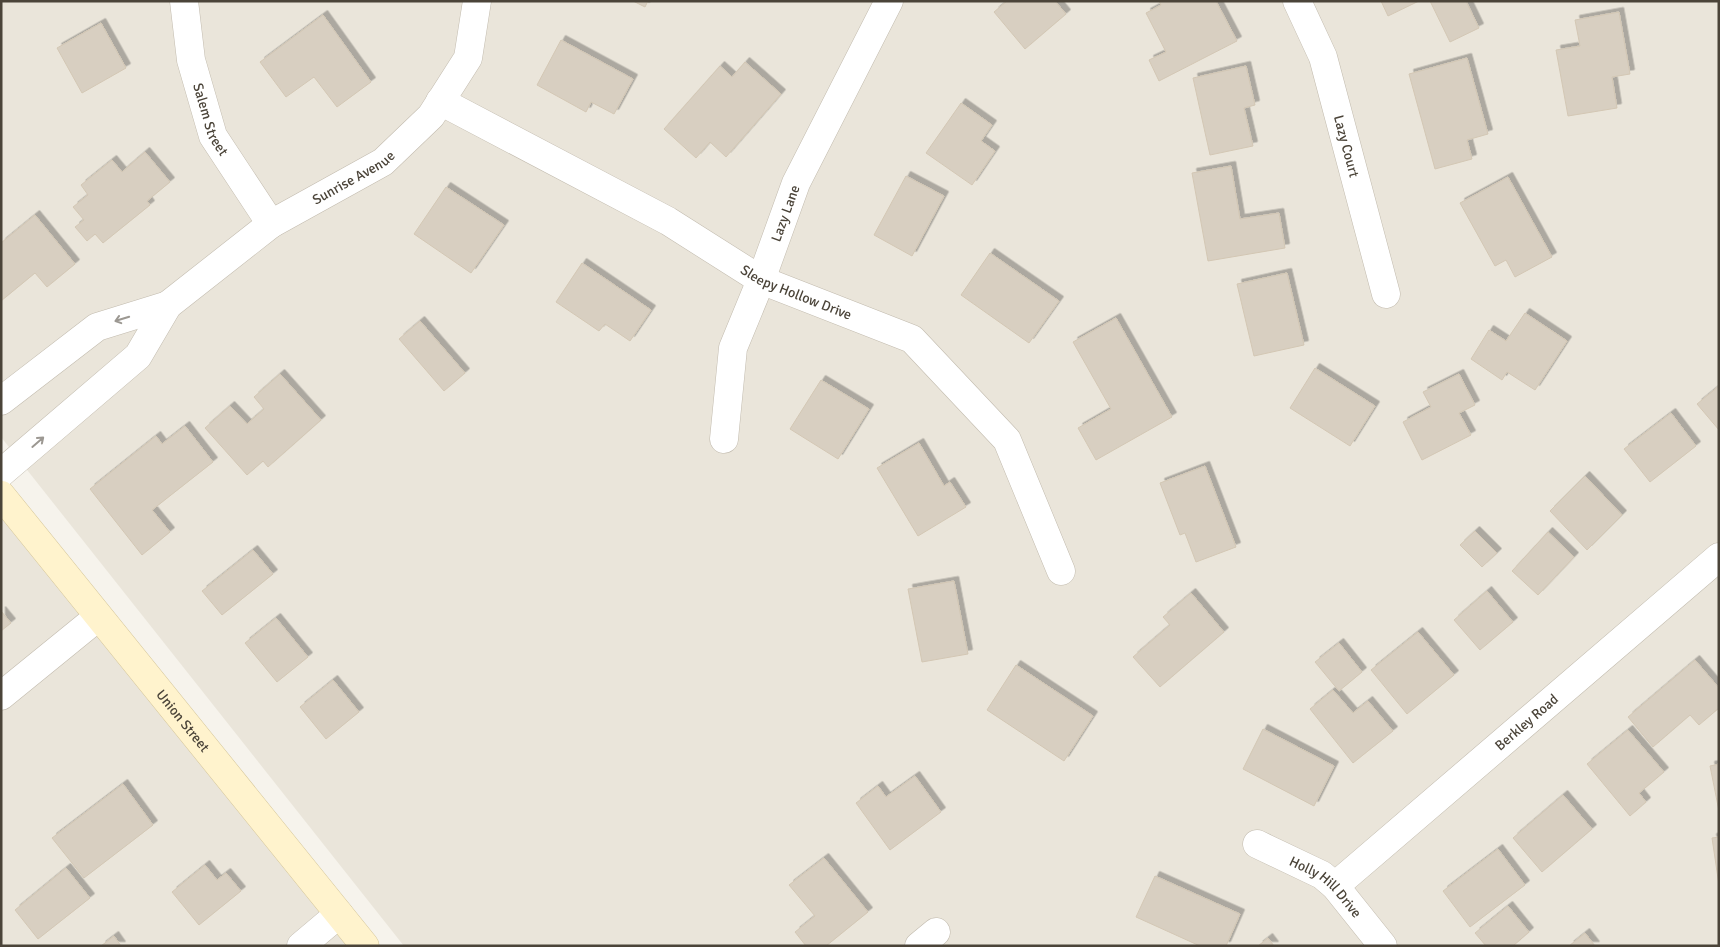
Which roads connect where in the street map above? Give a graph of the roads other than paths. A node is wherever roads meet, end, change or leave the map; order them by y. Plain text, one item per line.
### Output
1 (184, 1) edge
2 (478, 1) edge
3 (889, 1) edge
4 (1296, 1) edge
5 (440, 101) junction
6 (271, 224) junction
7 (761, 280) junction
8 (1386, 294) dead end
9 (168, 305) junction
10 (1, 401) edge
11 (724, 439) dead end
12 (1, 473) edge
13 (1, 495) edge
14 (1717, 564) edge
15 (1060, 571) dead end
16 (98, 616) junction
17 (1, 696) edge
18 (1257, 844) dead end
19 (1335, 886) junction
20 (339, 914) junction
21 (301, 946) edge
22 (364, 946) edge
23 (1383, 946) edge

1 - 6 street, Salem Street
2 - 5 street, Sunrise Avenue
3 - 7 street, Lazy Lane
4 - 8 street, Lazy Court
5 - 6 street, Sunrise Avenue
5 - 7 street, Sleepy Hollow Drive
6 - 9 street, Sunrise Avenue
7 - 11 street, Lazy Lane
7 - 15 street, Sleepy Hollow Drive
9 -> 10 street, Sunrise Avenue
12 -> 9 street, Sunrise Avenue
13 - 16 main road, Union Street
14 - 19 street, Berkley Road
16 - 17 street
16 - 20 main road, Union Street
18 - 19 street, Holly Hill Drive
19 - 23 street, Holly Hill Drive
20 - 21 street
20 - 22 main road, Union Street

